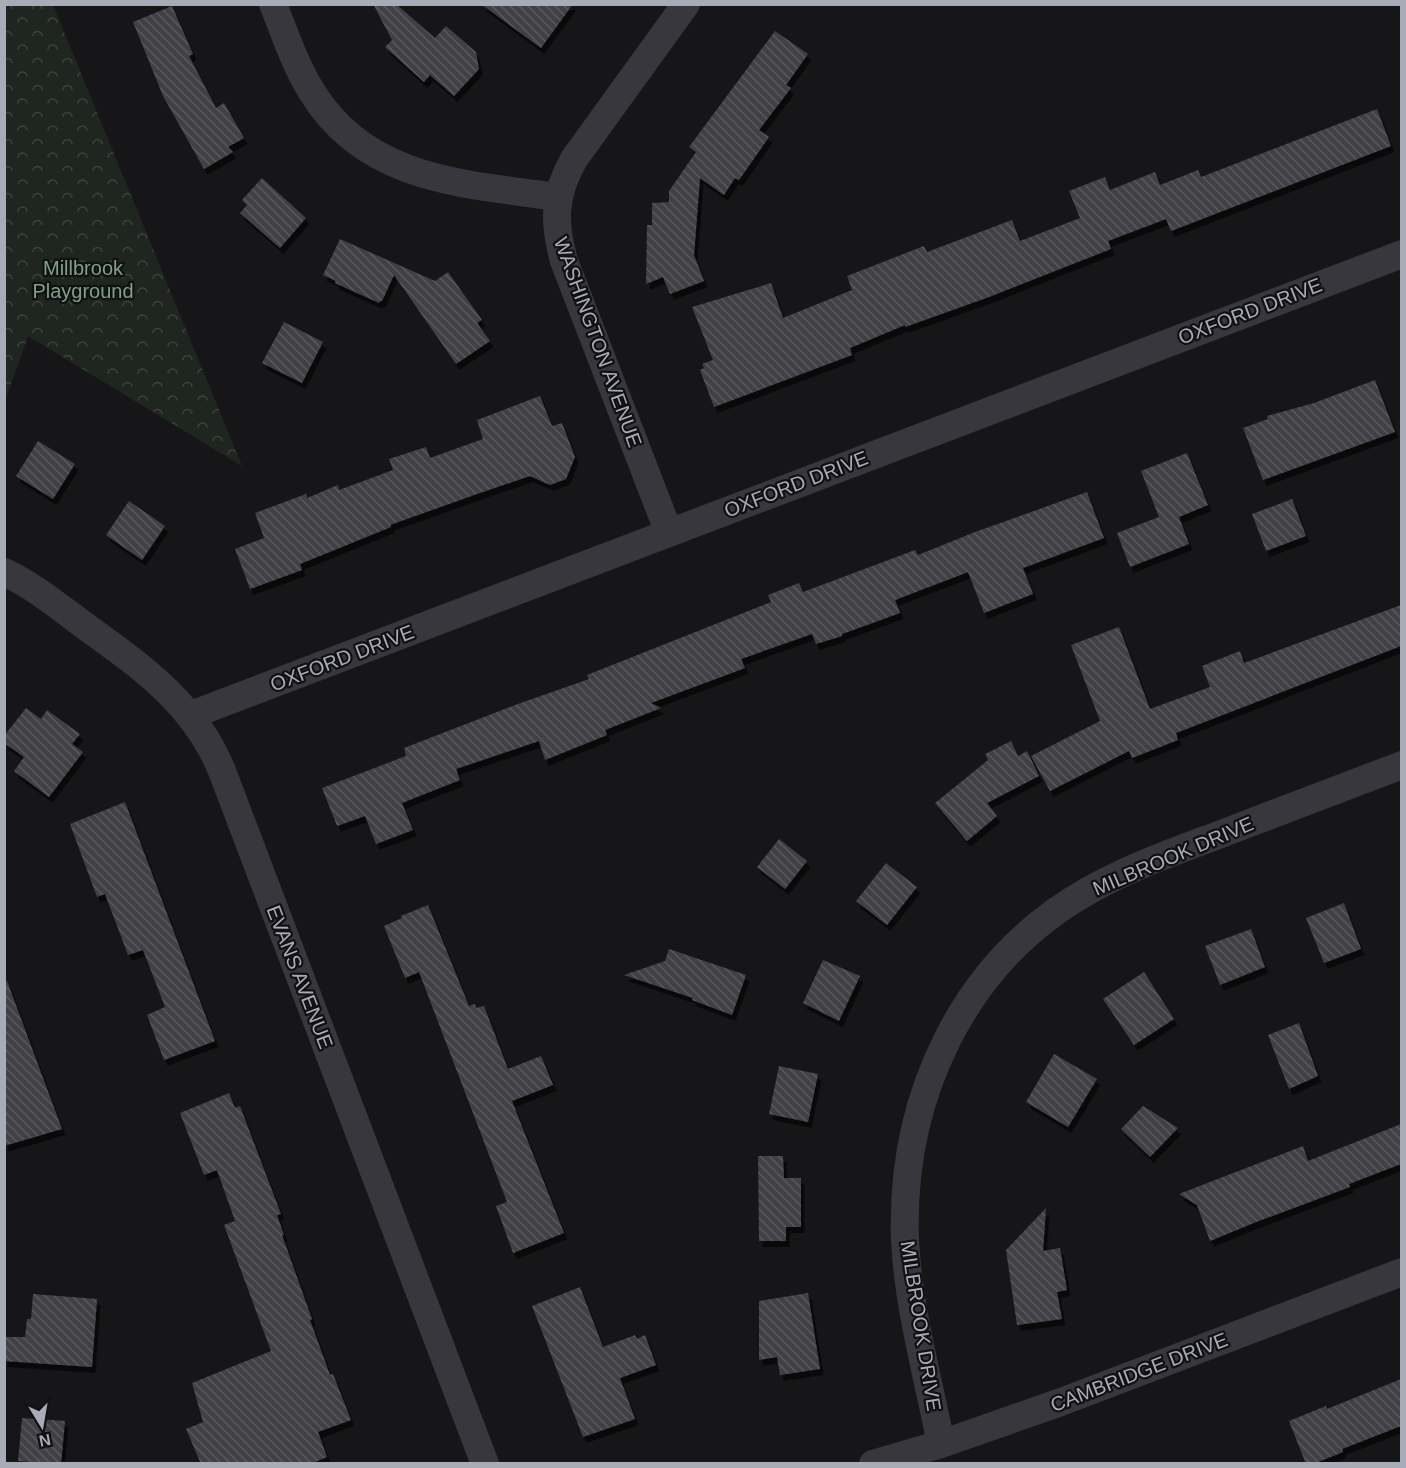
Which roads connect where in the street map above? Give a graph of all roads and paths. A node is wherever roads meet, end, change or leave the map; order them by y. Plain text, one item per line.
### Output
1 (273, 4) edge
2 (686, 4) edge
3 (558, 196) junction
4 (1401, 254) edge
5 (669, 533) junction
6 (4, 572) edge
7 (191, 715) junction
8 (1401, 765) edge
9 (1401, 1272) edge
10 (941, 1444) junction
11 (485, 1464) edge
12 (873, 1464) edge

1 - 3 street
2 - 3 street, WASHINGTON AVENUE
3 - 5 street, WASHINGTON AVENUE
4 - 5 street, OXFORD DRIVE
5 - 7 street, OXFORD DRIVE
6 - 7 street, EVANS AVENUE
7 - 11 street, EVANS AVENUE
8 - 10 street, MILBROOK DRIVE
9 - 10 street, CAMBRIDGE DRIVE
10 - 12 street, CAMBRIDGE DRIVE

